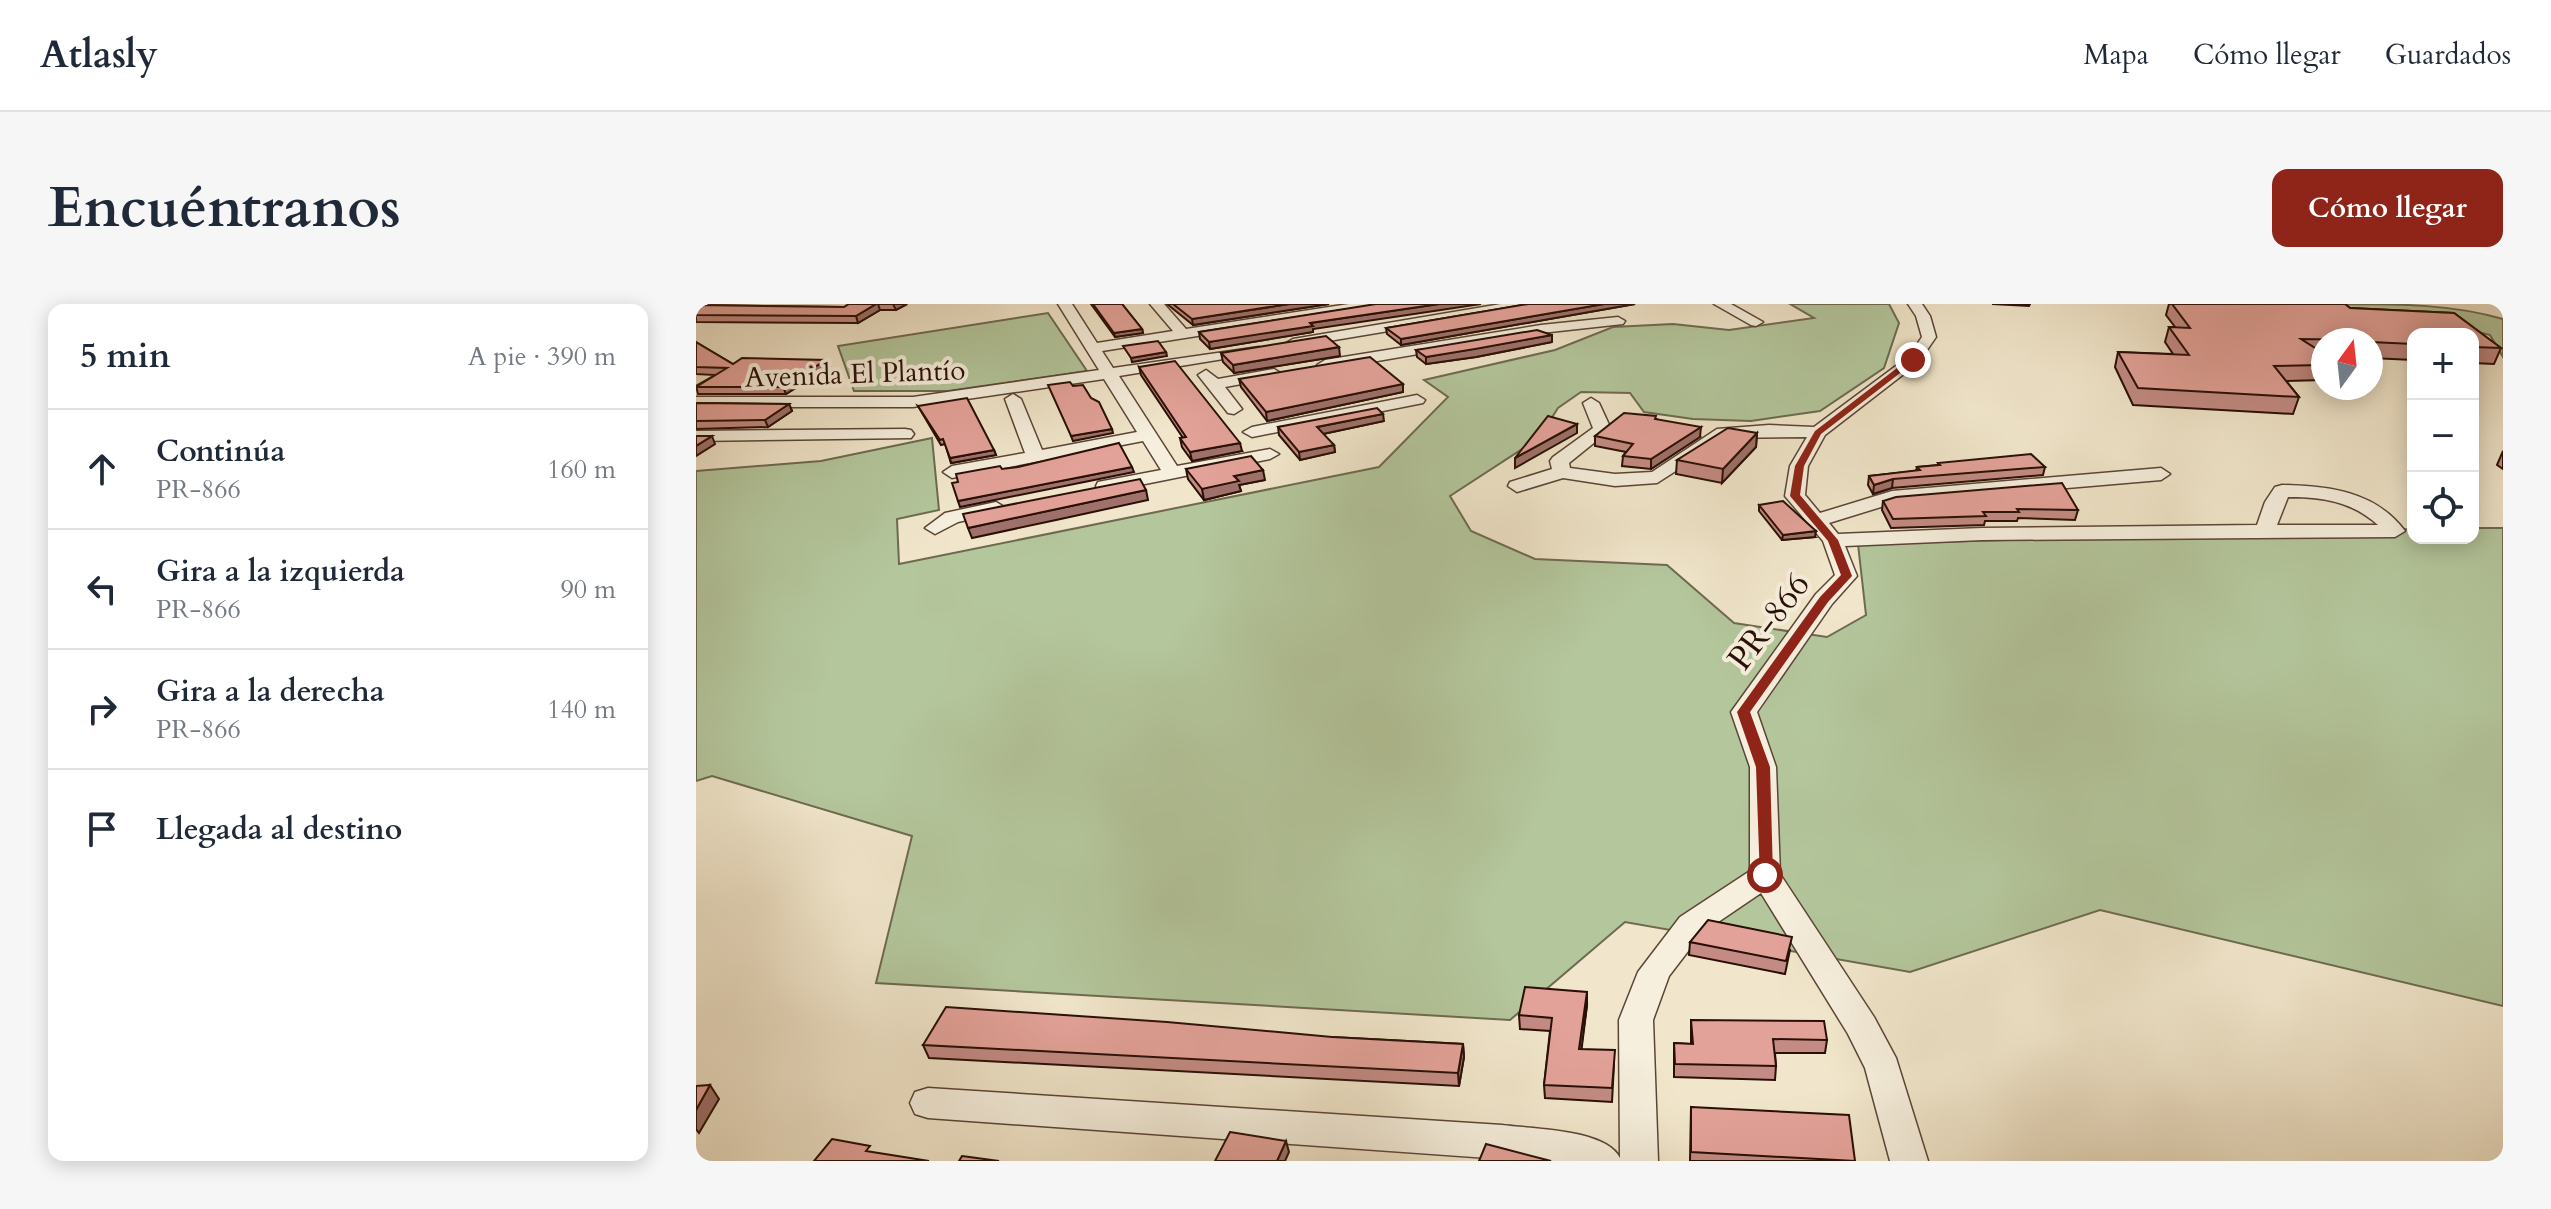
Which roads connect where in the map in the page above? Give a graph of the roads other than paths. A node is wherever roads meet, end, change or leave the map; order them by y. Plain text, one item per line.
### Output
1 (696, 304) edge
2 (1065, 304) edge
3 (1157, 304) edge
4 (1375, 304) edge
5 (1526, 304) edge
6 (1721, 304) edge
7 (1915, 304) edge
8 (848, 305) edge
9 (1338, 308) edge
10 (1599, 310) edge
11 (824, 319) edge
12 (1756, 322) dead end
13 (1363, 332) junction
14 (1183, 334) junction
15 (1093, 348) junction
16 (1391, 353) junction
17 (1112, 379) junction
18 (1012, 399) dead end
19 (1417, 400) dead end
20 (696, 402) edge
21 (1591, 403) dead end
22 (1242, 420) junction
23 (1818, 432) junction
24 (905, 434) dead end
25 (1149, 435) junction
26 (696, 436) edge
27 (1270, 454) junction
28 (1036, 457) junction
29 (1284, 470) dead end
30 (952, 472) dead end
31 (1562, 472) junction
32 (1172, 473) junction
33 (2161, 474) dead end
34 (1517, 486) dead end
35 (1086, 490) edge
36 (1015, 504) edge
37 (935, 528) dead end
38 (1826, 530) junction
39 (2265, 531) junction
40 (1765, 875) junction
41 (928, 1103) dead end
42 (1602, 1161) edge
43 (1639, 1161) edge
44 (1909, 1161) edge

1 - 8 street
2 - 15 street
3 - 14 street
4 - 9 street
5 - 13 street, Avenida El Plantío
6 - 12 street
7 - 23 street, PR-866 / PR-866
8 - 11 street
9 - 13 street
9 - 14 street
10 - 16 street
13 - 16 street
13 - 17 street, Avenida El Plantío
14 - 15 street
15 - 17 street
16 - 22 street
17 - 20 street, Avenida El Plantío
17 - 25 street
18 - 28 street
19 - 22 street
21 - 31 street
22 - 27 street
23 - 31 street
23 - 38 street, PR-866 / PR-866
24 - 26 street
25 - 28 street
25 - 32 street
27 - 29 street
27 - 32 street
28 - 30 street
31 - 34 street
32 - 35 street
33 - 38 street
36 - 37 street
38 - 39 street
38 - 40 street, PR-866 / PR-866
39 - 39 street
40 - 43 street
40 - 44 street
41 - 42 street

